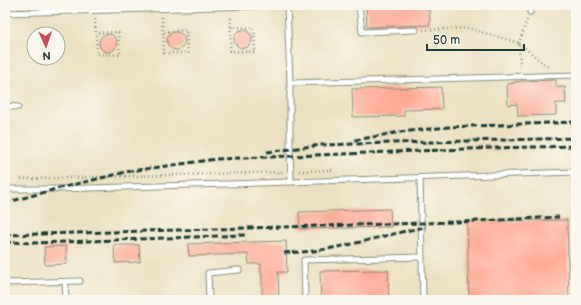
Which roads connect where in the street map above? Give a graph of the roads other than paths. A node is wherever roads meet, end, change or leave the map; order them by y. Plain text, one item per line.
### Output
1 (287, 5) edge
2 (359, 5) edge
3 (530, 5) edge
4 (530, 12) road end
5 (5, 13) edge
6 (416, 30) road end
7 (576, 75) edge
8 (290, 83) junction
9 (5, 106) edge
10 (18, 107) dead end
11 (576, 172) edge
12 (420, 178) junction
13 (291, 182) junction
14 (5, 189) edge
15 (422, 257) junction
16 (239, 270) dead end
17 (80, 281) dead end
18 (66, 282) junction
19 (5, 283) edge
20 (66, 300) edge
21 (209, 300) edge
22 (305, 300) edge
23 (423, 300) edge

1 - 5 lane
1 - 8 lane
2 - 6 lane
3 - 4 lane
7 - 8 lane
8 - 13 lane
9 - 10 lane
11 - 12 lane
12 - 13 lane
12 - 15 lane
13 - 14 lane
15 - 22 lane
15 - 23 lane
16 - 21 lane
17 - 18 lane
18 - 19 lane
18 - 20 lane

